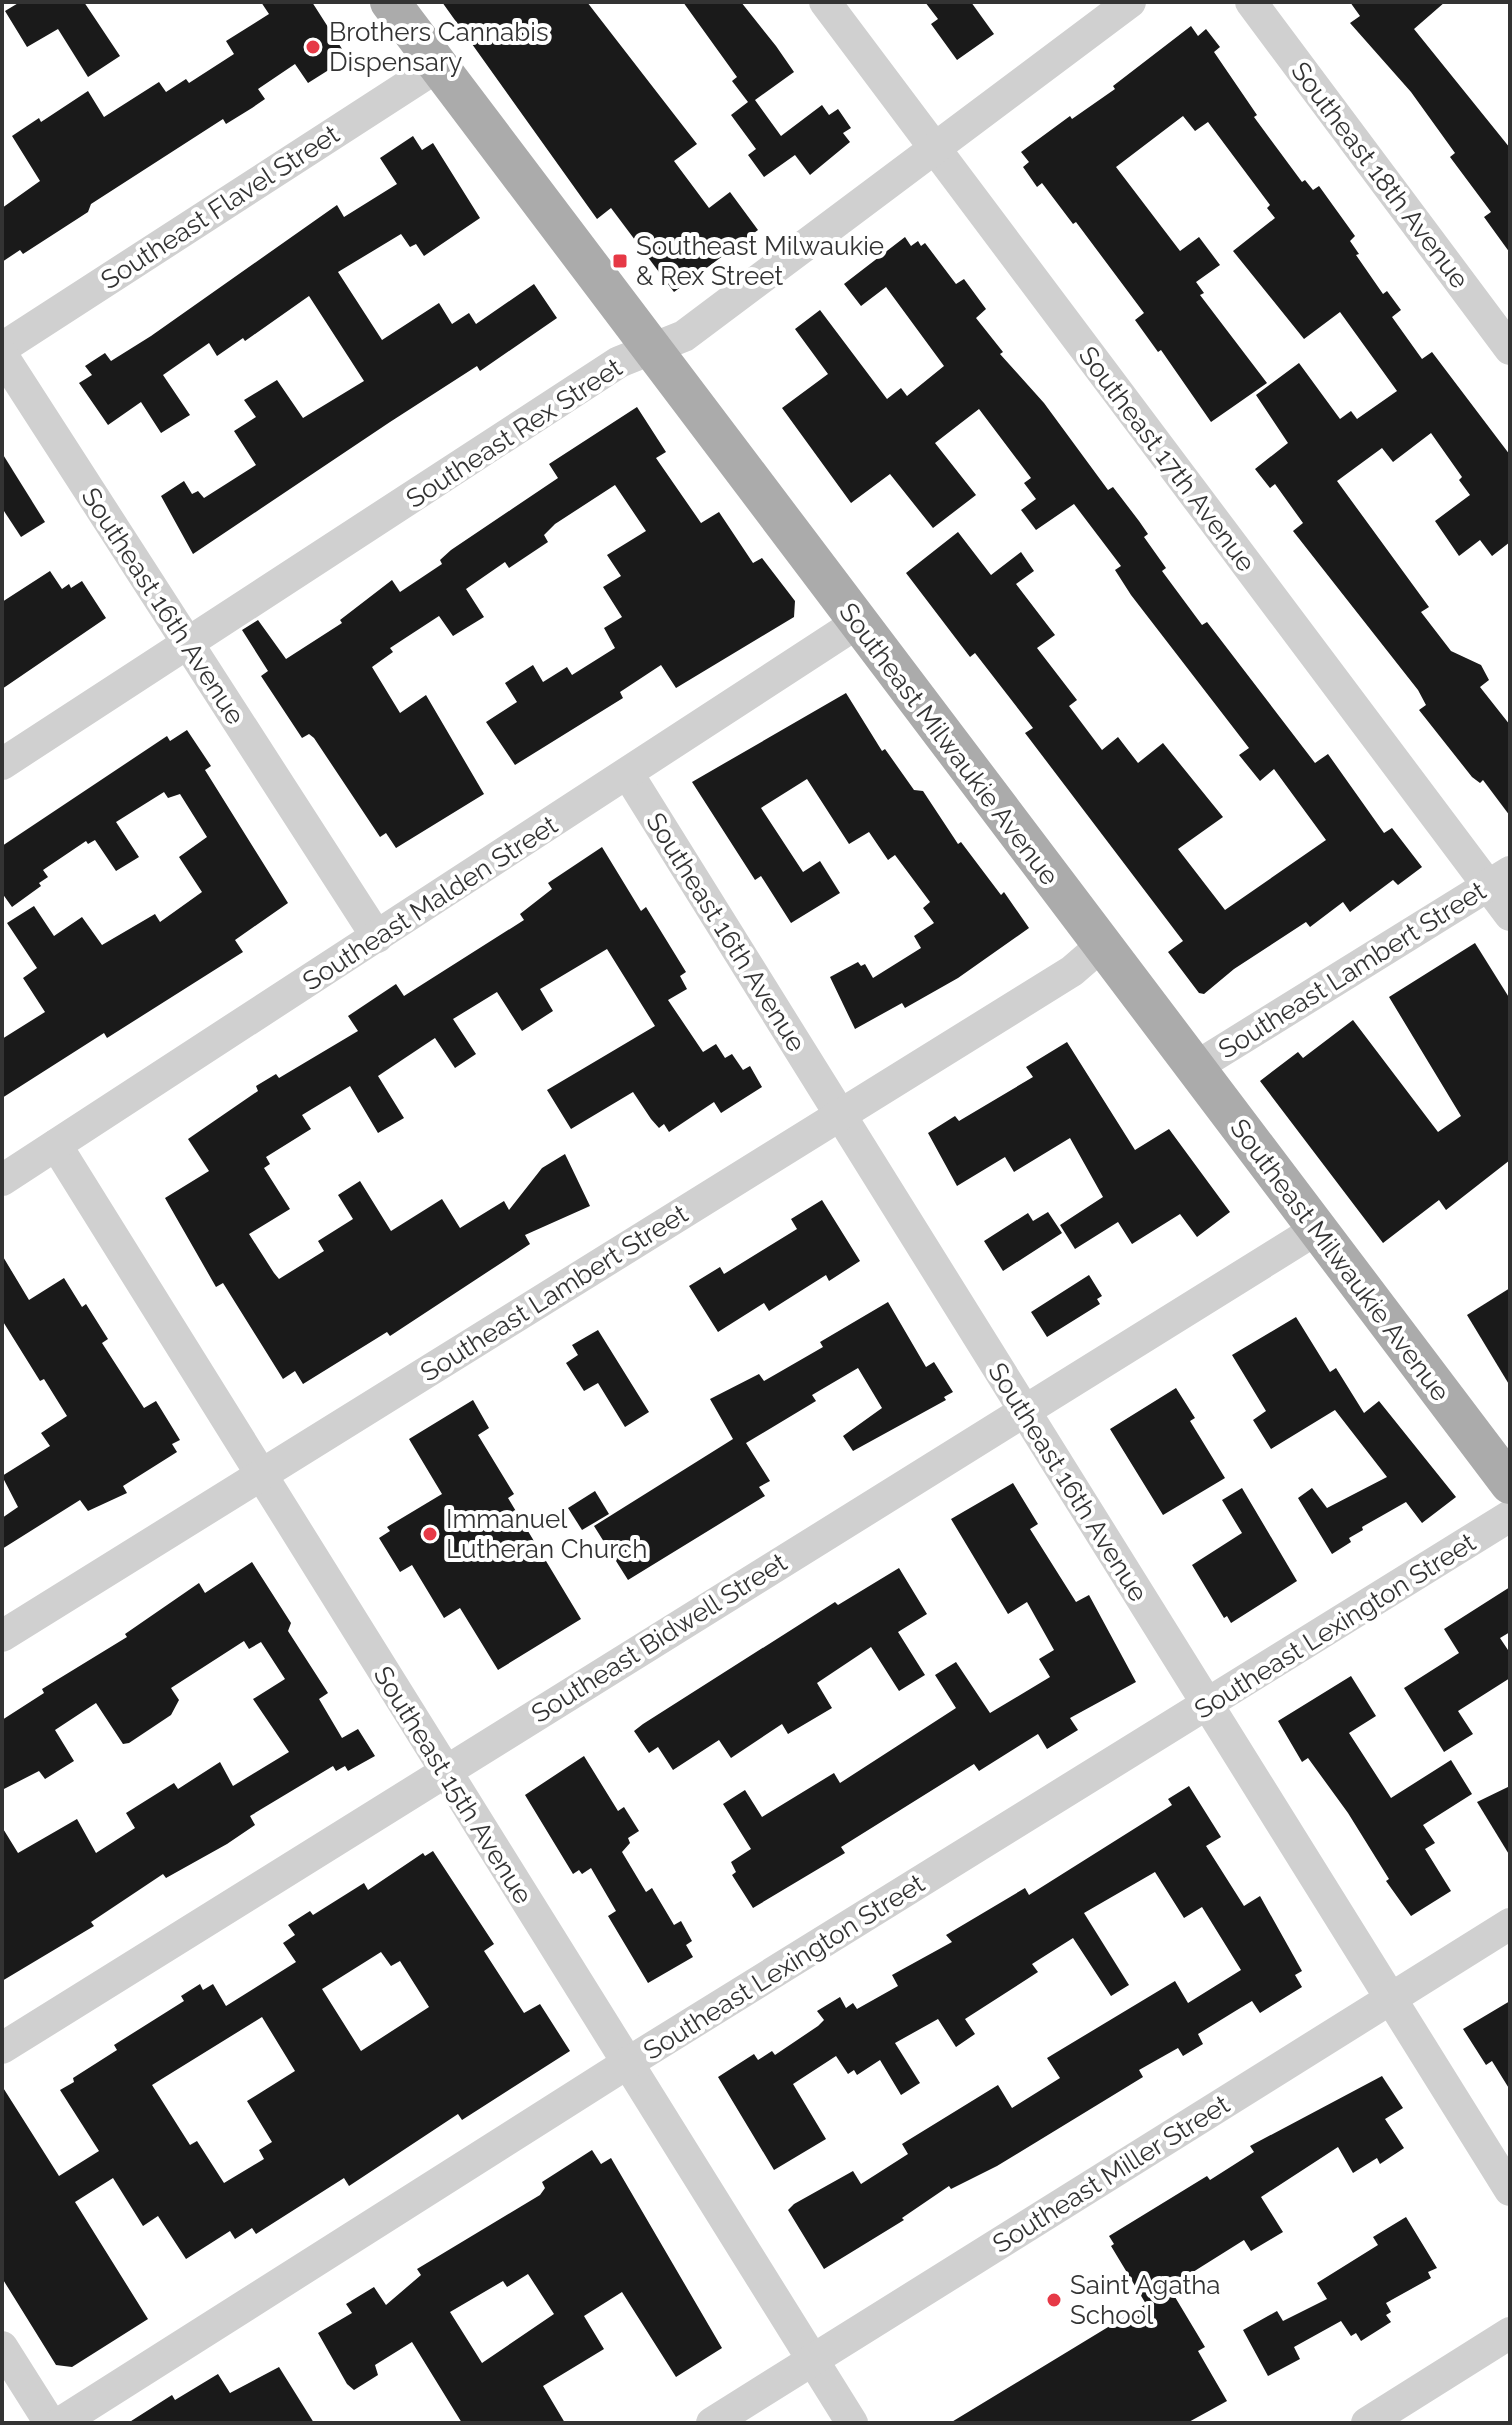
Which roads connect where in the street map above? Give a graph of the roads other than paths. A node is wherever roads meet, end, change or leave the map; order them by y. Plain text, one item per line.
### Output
1 (390, 2) edge
2 (825, 2) edge
3 (1130, 2) edge
4 (1251, 2) edge
5 (438, 66) junction
6 (935, 149) junction
7 (2, 348) edge
8 (1510, 349) edge
9 (651, 350) junction
10 (2, 355) edge
11 (857, 623) junction
12 (187, 645) junction
13 (2, 764) edge
14 (628, 774) junction
15 (1499, 879) edge
16 (1510, 915) edge
17 (377, 937) junction
18 (1102, 945) junction
19 (1194, 1068) junction
20 (840, 1116) junction
21 (56, 1145) junction
22 (2, 1180) edge
23 (1317, 1229) junction
24 (1025, 1412) junction
25 (261, 1473) junction
26 (1510, 1484) edge
27 (1510, 1516) edge
28 (2, 1636) edge
29 (1207, 1706) junction
30 (445, 1771) junction
31 (1510, 1924) edge
32 (1390, 1999) junction
33 (2, 2048) edge
34 (626, 2064) junction
35 (1510, 2190) edge
36 (1510, 2333) edge
37 (2, 2347) edge
38 (813, 2359) junction
39 (50, 2423) edge
40 (60, 2423) edge
41 (712, 2423) edge
42 (852, 2423) edge
43 (1367, 2423) edge

1 - 5 main road, Southeast Milwaukie Avenue
2 - 6 street, Southeast 17th Avenue
3 - 6 street, Southeast Rex Street
4 - 8 street, Southeast 18th Avenue
5 - 7 street, Southeast Flavel Street
5 - 9 main road, Southeast Milwaukie Avenue
6 - 9 street, Southeast Rex Street
6 - 15 street, Southeast 17th Avenue
9 - 11 main road, Southeast Milwaukie Avenue
9 - 12 street, Southeast Rex Street
10 - 12 street, Southeast 16th Avenue
11 - 14 street, Southeast Malden Street
11 - 18 main road, Southeast Milwaukie Avenue
12 - 13 street, Southeast Rex Street
12 - 17 street, Southeast 16th Avenue
14 - 17 street, Southeast Malden Street
14 - 20 street, Southeast 16th Avenue
15 - 16 street, Southeast 17th Avenue
15 - 19 street, Southeast Lambert Street
17 - 21 street, Southeast Malden Street
18 - 19 main road, Southeast Milwaukie Avenue
18 - 20 street, Southeast Lambert Street
19 - 23 main road, Southeast Milwaukie Avenue
20 - 24 street, Southeast 16th Avenue
20 - 25 street, Southeast Lambert Street
21 - 22 street, Southeast Malden Street
21 - 25 street, Southeast 15th Avenue
23 - 24 street, Southeast Bidwell Street
23 - 26 main road, Southeast Milwaukie Avenue
24 - 29 street, Southeast 16th Avenue
24 - 30 street, Southeast Bidwell Street
25 - 28 street, Southeast Lambert Street
25 - 30 street, Southeast 15th Avenue
27 - 29 street, Southeast Lexington Street
29 - 32 street, Southeast 16th Avenue
29 - 34 street, Southeast Lexington Street
30 - 33 street, Southeast Bidwell Street
30 - 34 street, Southeast 15th Avenue
31 - 32 street, Southeast Miller Street
32 - 35 street, Southeast 16th Avenue
32 - 38 street, Southeast Miller Street
34 - 38 street, Southeast 15th Avenue
34 - 40 street, Southeast Lexington Street
36 - 43 street
37 - 39 street
38 - 41 street, Southeast Miller Street
38 - 42 street, Southeast 15th Avenue

